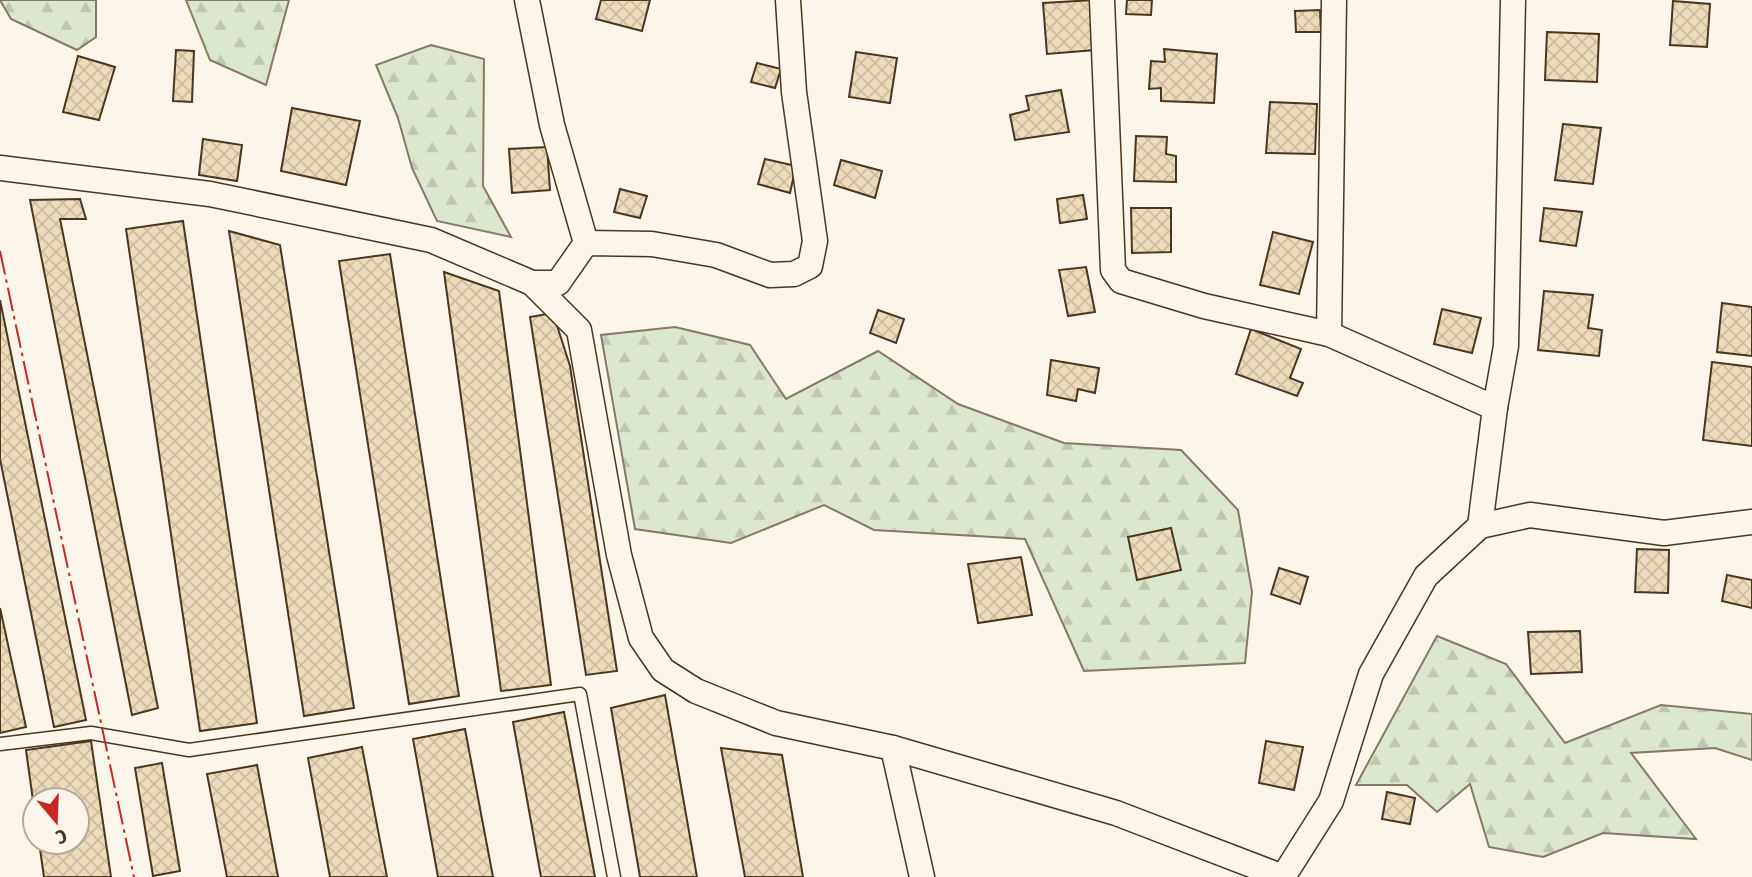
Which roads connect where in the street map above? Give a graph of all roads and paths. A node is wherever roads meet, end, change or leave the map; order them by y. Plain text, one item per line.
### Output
1 (527, 0) edge
2 (788, 0) edge
3 (1102, 0) edge
4 (1334, 0) edge
5 (1513, 0) edge
6 (0, 168) edge
7 (586, 243) junction
8 (532, 283) junction
9 (1329, 334) junction
10 (1495, 408) junction
11 (1752, 522) edge
12 (1480, 526) junction
13 (0, 744) edge
14 (892, 748) junction
15 (614, 877) edge
16 (922, 877) edge
17 (1283, 877) edge

1 - 7 street
2 - 7 street
3 - 9 street
4 - 9 street
5 - 10 street
6 - 8 street
7 - 8 street
8 - 14 street
9 - 10 street
10 - 12 street
11 - 12 street
12 - 17 street
13 - 15 lane
14 - 16 street
14 - 17 street

